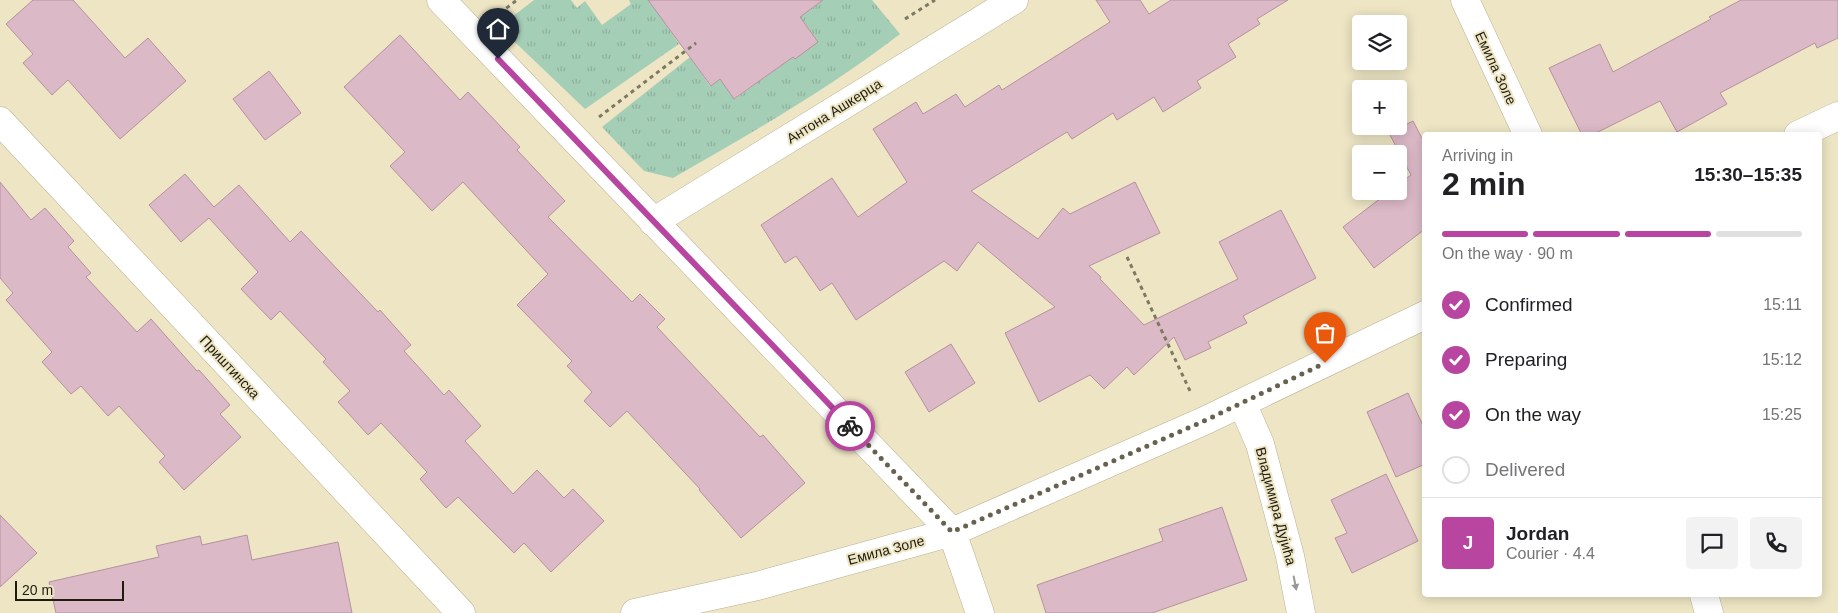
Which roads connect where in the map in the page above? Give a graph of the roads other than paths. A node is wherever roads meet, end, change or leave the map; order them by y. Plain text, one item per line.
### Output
1 (441, 0) edge
2 (1014, 0) edge
3 (1465, 0) edge
4 (1838, 116) edge
5 (0, 121) edge
6 (1527, 132) edge
7 (1804, 132) edge
8 (653, 222) junction
9 (1422, 316) edge
10 (1242, 403) junction
11 (952, 532) junction
12 (1705, 597) edge
13 (461, 613) edge
14 (635, 613) edge
15 (980, 613) edge
16 (1301, 613) edge
17 (1709, 613) edge

1 - 8 street
2 - 8 street, Антона Ашкерца
3 - 6 street, Емила Золе
4 - 7 street
5 - 13 street, Приштинска
8 - 11 street
9 - 10 street, Емила Золе
10 - 11 street, Емила Золе
10 -> 16 street, Владимира Дујића
11 - 14 street, Емила Золе
11 - 15 street
12 - 17 street

